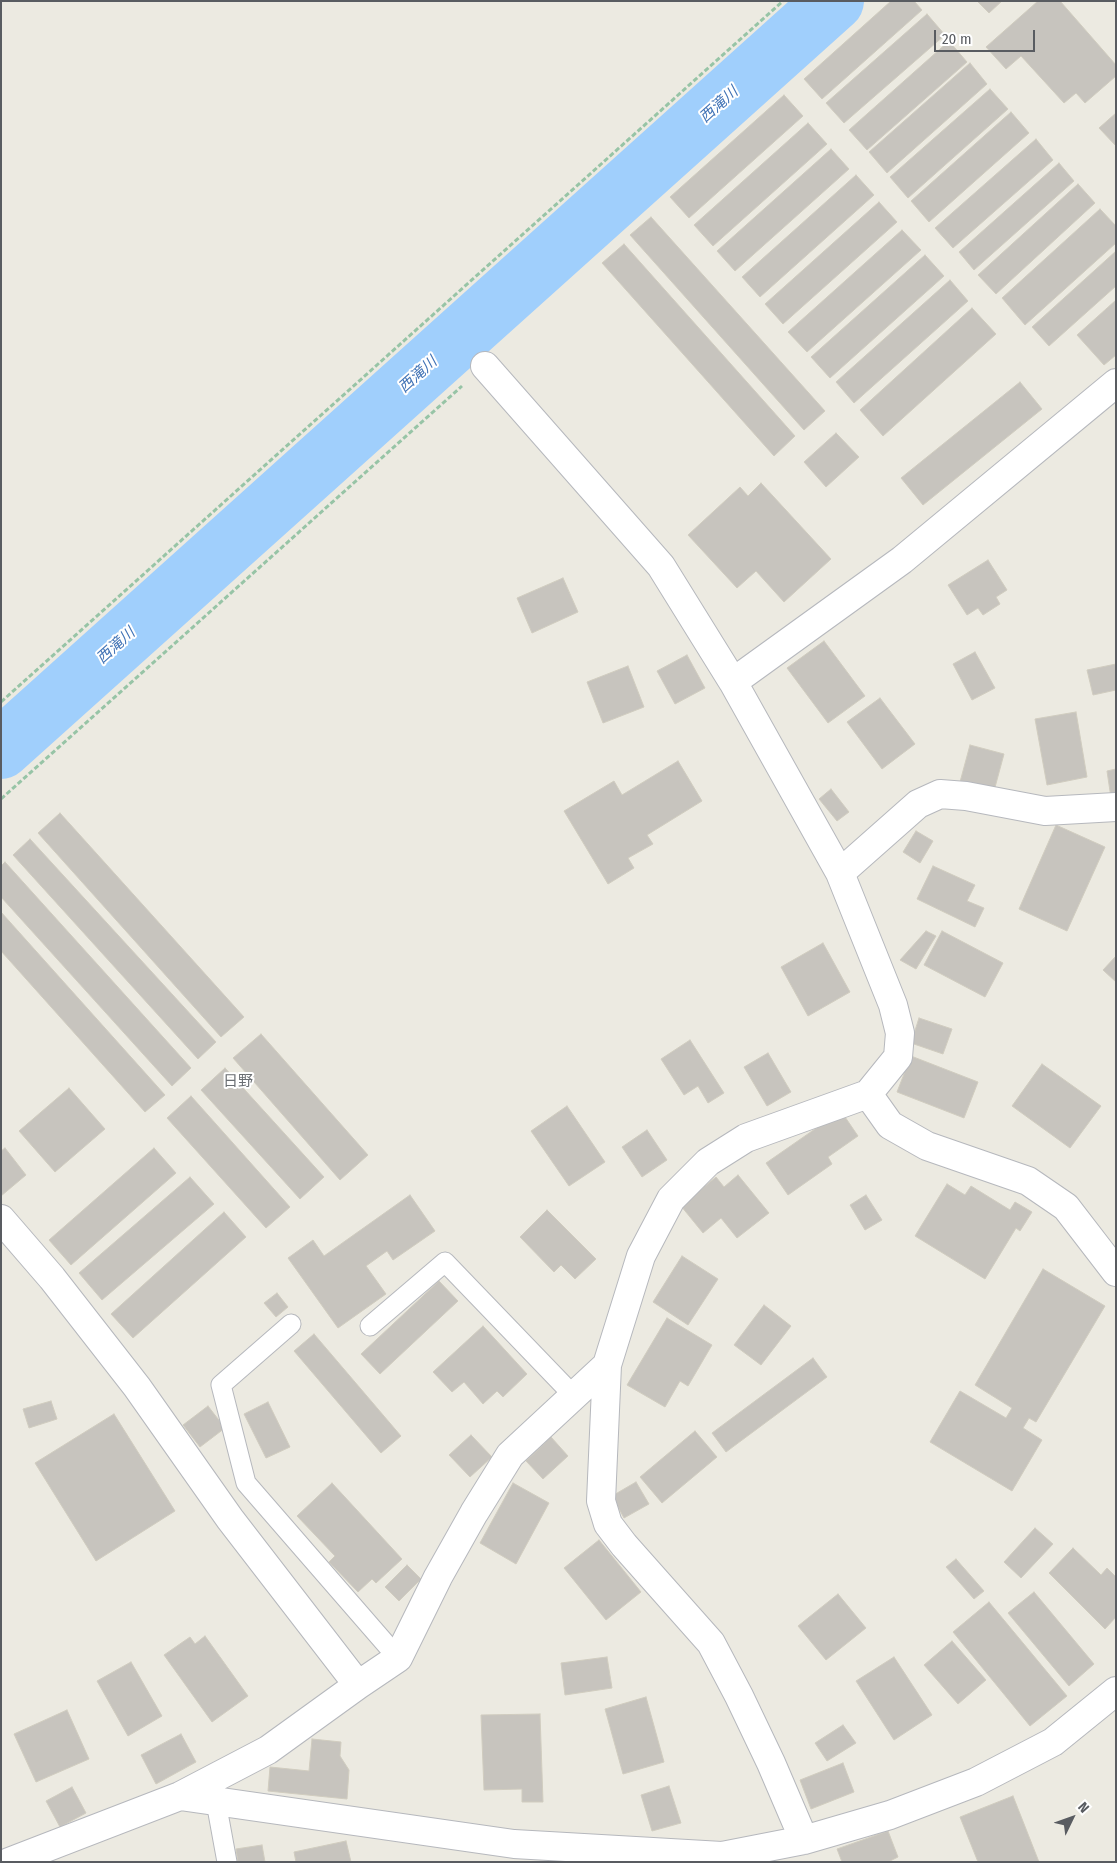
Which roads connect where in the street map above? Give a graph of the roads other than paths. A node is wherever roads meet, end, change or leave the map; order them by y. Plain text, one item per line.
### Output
1 (485, 366) road end
2 (1116, 383) edge
3 (733, 682) junction
4 (1116, 807) edge
5 (840, 873) junction
6 (868, 1094) junction
7 (1, 1219) edge
8 (1116, 1272) edge
9 (291, 1324) dead end
10 (370, 1326) dead end
11 (607, 1365) junction
12 (573, 1395) junction
13 (398, 1658) junction
14 (358, 1685) junction
15 (1116, 1691) edge
16 (180, 1796) junction
17 (216, 1802) junction
18 (804, 1840) junction
19 (722, 1859) edge
20 (9, 1862) edge
21 (227, 1862) edge

1 - 3 street
2 - 3 street
3 - 5 street
4 - 5 street
5 - 6 street
6 - 8 street
6 - 11 street
7 - 14 street
9 - 13 lane
10 - 12 lane
11 - 12 street
11 - 18 street
12 - 13 street
13 - 14 street
14 - 16 street
15 - 18 street
16 - 17 street
16 - 20 street
17 - 19 street
17 - 21 lane
18 - 19 street

